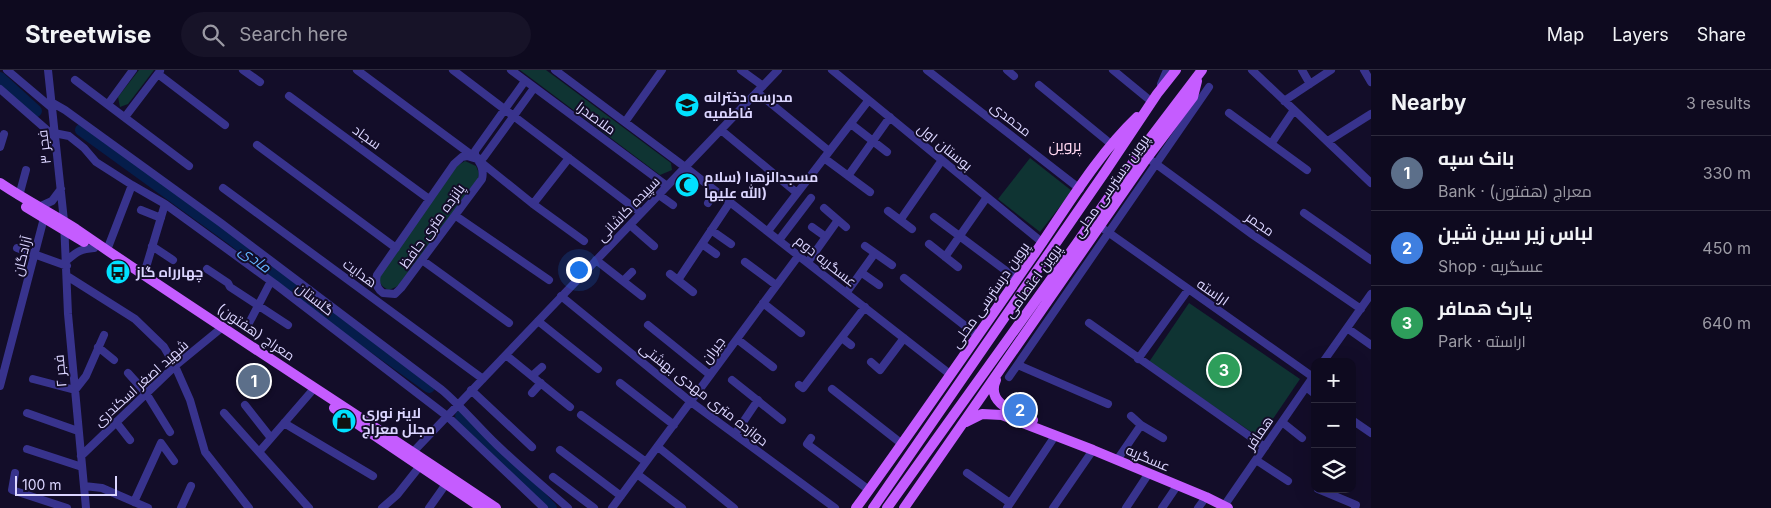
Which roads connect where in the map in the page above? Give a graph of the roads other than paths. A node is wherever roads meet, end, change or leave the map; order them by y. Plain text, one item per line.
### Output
1 (7, 70) edge
2 (48, 70) edge
3 (133, 70) edge
4 (243, 70) edge
5 (357, 70) edge
6 (453, 70) edge
7 (510, 70) edge
8 (555, 70) edge
9 (741, 70) edge
10 (778, 70) edge
11 (832, 70) edge
12 (927, 70) edge
13 (1007, 70) edge
14 (1113, 70) edge
15 (1167, 70) edge
16 (1176, 70) edge
17 (1252, 70) edge
18 (1302, 70) edge
19 (1332, 70) edge
20 (1364, 70) edge
21 (659, 71) edge
22 (159, 72) edge
23 (1200, 72) edge
24 (1014, 76) dead end
25 (75, 80) dead end
26 (525, 81) junction
27 (260, 82) dead end
28 (1371, 82) edge
29 (1310, 84) junction
30 (1039, 85) dead end
31 (1209, 87) dead end
32 (0, 88) edge
33 (534, 88) junction
34 (760, 89) junction
35 (289, 96) dead end
36 (1154, 98) junction
37 (868, 100) junction
38 (1284, 101) junction
39 (108, 104) junction
40 (52, 105) junction
41 (504, 110) junction
42 (1294, 110) junction
43 (1229, 113) dead end
44 (1371, 114) edge
45 (514, 116) junction
46 (125, 117) junction
47 (890, 117) junction
48 (625, 122) junction
49 (851, 124) junction
50 (225, 125) dead end
51 (492, 127) junction
52 (721, 130) junction
53 (4, 134) dead end
54 (501, 134) junction
55 (55, 135) junction
56 (1328, 141) junction
57 (873, 142) junction
58 (1111, 144) junction
59 (1271, 144) junction
60 (257, 145) dead end
61 (0, 147) edge
62 (829, 151) junction
63 (887, 152) dead end
64 (481, 158) junction
65 (569, 158) junction
66 (824, 158) junction
67 (1147, 158) junction
68 (942, 160) junction
69 (1156, 164) junction
70 (189, 166) dead end
71 (685, 167) junction
72 (26, 170) dead end
73 (1306, 170) dead end
74 (848, 176) junction
75 (0, 183) edge
76 (1371, 183) edge
77 (132, 185) junction
78 (667, 186) junction
79 (223, 188) dead end
80 (61, 189) junction
81 (1080, 189) junction
82 (0, 190) edge
83 (715, 191) junction
84 (870, 192) dead end
85 (797, 193) junction
86 (659, 195) junction
87 (19, 196) junction
88 (987, 197) junction
89 (429, 198) junction
90 (810, 198) dead end
91 (730, 202) junction
92 (708, 203) dead end
93 (165, 204) junction
94 (533, 204) junction
95 (672, 205) dead end
96 (39, 207) junction
97 (824, 208) dead end
98 (141, 210) dead end
99 (888, 211) dead end
100 (1304, 212) dead end
101 (641, 213) junction
102 (456, 216) junction
103 (934, 217) dead end
104 (44, 218) junction
105 (161, 218) junction
106 (838, 220) junction
107 (901, 220) junction
108 (630, 225) junction
109 (64, 226) junction
110 (1100, 226) junction
111 (812, 227) dead end
112 (846, 227) dead end
113 (912, 229) dead end
114 (711, 230) junction
115 (768, 231) junction
116 (1108, 234) junction
117 (960, 236) junction
118 (826, 237) junction
119 (780, 240) junction
120 (584, 241) dead end
121 (1042, 243) junction
122 (702, 244) junction
123 (731, 244) dead end
124 (929, 244) dead end
125 (152, 246) junction
126 (654, 246) dead end
127 (865, 246) dead end
128 (17, 248) dead end
129 (94, 248) junction
130 (396, 248) junction
131 (107, 250) junction
132 (876, 253) junction
133 (36, 254) junction
134 (716, 254) dead end
135 (798, 255) junction
136 (945, 256) junction
137 (173, 260) dead end
138 (422, 260) junction
139 (596, 260) junction
140 (1371, 260) edge
141 (745, 262) dead end
142 (808, 262) junction
143 (66, 263) junction
144 (892, 265) dead end
145 (958, 267) dead end
146 (207, 268) dead end
147 (632, 272) dead end
148 (862, 272) junction
149 (144, 274) junction
150 (670, 274) dead end
151 (67, 276) junction
152 (904, 278) dead end
153 (1017, 279) junction
154 (549, 280) dead end
155 (678, 280) junction
156 (19, 281) dead end
157 (271, 281) junction
158 (623, 281) junction
159 (28, 284) junction
160 (776, 284) junction
161 (879, 285) dead end
162 (1188, 290) junction
163 (693, 292) dead end
164 (847, 292) junction
165 (383, 293) junction
166 (1371, 294) edge
167 (562, 296) junction
168 (642, 296) dead end
169 (377, 301) junction
170 (763, 304) junction
171 (258, 305) junction
172 (865, 307) junction
173 (1361, 309) junction
174 (538, 321) junction
175 (510, 323) dead end
176 (1089, 323) dead end
177 (288, 325) dead end
178 (648, 325) dead end
179 (248, 326) dead end
180 (1347, 328) junction
181 (219, 330) junction
182 (801, 332) dead end
183 (104, 335) dead end
184 (978, 336) junction
185 (842, 338) junction
186 (904, 338) junction
187 (737, 339) junction
188 (851, 345) dead end
189 (1371, 345) edge
190 (98, 347) junction
191 (254, 351) junction
192 (506, 355) junction
193 (1327, 358) edge
194 (1138, 359) junction
195 (114, 360) dead end
196 (871, 362) dead end
197 (175, 366) junction
198 (1018, 366) junction
199 (542, 367) dead end
200 (773, 367) dead end
201 (598, 369) dead end
202 (1001, 369) junction
203 (128, 373) dead end
204 (1311, 374) edge
205 (951, 375) junction
206 (532, 376) junction
207 (710, 376) junction
208 (1009, 377) dead end
209 (33, 379) dead end
210 (483, 379) junction
211 (732, 380) dead end
212 (1311, 380) edge
213 (541, 383) junction
214 (620, 383) dead end
215 (799, 385) dead end
216 (0, 386) edge
217 (1306, 387) junction
218 (832, 389) dead end
219 (75, 390) junction
220 (471, 390) junction
221 (1311, 391) edge
222 (311, 392) junction
223 (146, 393) junction
224 (532, 393) dead end
225 (758, 400) junction
226 (691, 402) junction
227 (458, 404) junction
228 (1000, 404) junction
229 (1108, 404) dead end
230 (245, 405) dead end
231 (570, 407) dead end
232 (27, 413) dead end
233 (224, 413) dead end
234 (992, 413) junction
235 (581, 414) dead end
236 (447, 416) junction
237 (1131, 416) dead end
238 (782, 420) dead end
239 (116, 422) junction
240 (1282, 422) junction
241 (284, 423) junction
242 (1356, 423) edge
243 (963, 424) junction
244 (1141, 425) junction
245 (674, 426) junction
246 (78, 431) junction
247 (170, 432) dead end
248 (1371, 433) edge
249 (735, 434) junction
250 (1055, 436) junction
251 (271, 438) junction
252 (811, 438) dead end
253 (1163, 438) dead end
254 (1302, 438) dead end
255 (130, 440) dead end
256 (902, 444) junction
257 (532, 447) dead end
258 (658, 447) junction
259 (1265, 447) junction
260 (27, 449) dead end
261 (560, 450) dead end
262 (1093, 450) junction
263 (259, 452) junction
264 (413, 452) junction
265 (81, 456) junction
266 (1118, 460) junction
267 (1256, 460) junction
268 (174, 461) dead end
269 (646, 462) junction
270 (420, 466) junction
271 (82, 467) junction
272 (15, 473) dead end
273 (966, 473) dead end
274 (637, 474) junction
275 (1149, 474) junction
276 (373, 476) dead end
277 (554, 477) dead end
278 (1288, 481) dead end
279 (446, 484) junction
280 (84, 486) junction
281 (191, 486) dead end
282 (1177, 486) junction
283 (888, 487) junction
284 (869, 490) junction
285 (1327, 493) edge
286 (621, 496) junction
287 (1206, 497) junction
288 (134, 502) junction
289 (1009, 506) edge
290 (1226, 507) edge
291 (1358, 507) edge
292 (67, 508) edge
293 (86, 508) edge
294 (148, 508) edge
295 (181, 508) edge
296 (249, 508) edge
297 (309, 508) edge
298 (382, 508) edge
299 (429, 508) edge
300 (482, 508) edge
301 (496, 508) edge
302 (544, 508) edge
303 (568, 508) edge
304 (594, 508) edge
305 (612, 508) edge
306 (682, 508) edge
307 (734, 508) edge
308 (835, 508) edge
309 (856, 508) edge
310 (868, 508) edge
311 (873, 508) edge
312 (889, 508) edge
313 (904, 508) edge
314 (1053, 508) edge
315 (1126, 508) edge
316 (1162, 508) edge
317 (1198, 508) edge

1 - 40 street
2 - 40 street, فجر ۳
3 - 39 street
4 - 27 street
5 - 64 street
6 - 41 street
7 - 26 street, ملاصدرا
8 - 48 street, ملاصدرا
9 - 34 street
10 - 34 street, سپیده کاشانی
11 - 37 street, بوستان اول
12 - 81 street, محمدی
13 - 24 street
14 - 36 street
15 - 36 street
16 - 36 main road, پروین اعتصامی
17 - 38 street
18 - 29 street
19 - 29 street
20 - 28 street
21 - 48 street
22 - 46 street
22 - 50 street
23 - 67 main road, پروین دسترسی محلی
23 - 312 main road, پروین اعتصامی
25 - 39 street
26 - 33 street, ملاصدرا
26 - 41 street
29 - 38 street
30 - 58 street
31 - 69 street
32 - 55 street, گلستان
33 - 45 street
33 - 78 street, ملاصدرا
34 - 52 street, سپیده کاشانی
34 - 62 street
35 - 89 street, سجاد
36 - 58 main road, پروین درسترسی محلی
36 - 283 main road, پروین اعتصامی
37 - 47 street, بوستان اول
37 - 49 street
38 - 42 street
39 - 46 street
40 - 55 street, فجر ۳
40 - 227 street
41 - 45 street
41 - 51 street
42 - 56 street
42 - 59 street
43 - 59 street
44 - 56 street
45 - 54 street
45 - 65 street
46 - 70 street
47 - 57 street
47 - 68 street, بوستان اول
48 - 71 street, ملاصدرا
49 - 57 street
49 - 62 street
51 - 54 street
51 - 64 street
52 - 71 street, سپیده کاشانی
52 - 85 street
53 - 61 street
54 - 64 street
55 - 77 street, گلستان
55 - 80 street, فجر ۳
56 - 76 street
57 - 63 street
57 - 74 street
58 - 81 main road, پروین درسترسی محلی
59 - 73 street
60 - 130 street
62 - 66 street
64 - 89 street, پانزده متری حافظ
64 - 94 street
64 - 102 street, پانزده متری حافظ
65 - 94 street
65 - 101 street
66 - 74 street
66 - 85 street
67 - 69 street, مجمر
67 - 110 main road, پروین دسترسی محلی
68 - 88 street, بوستان اول
68 - 107 street
69 - 116 street
69 - 173 street, مجمر
71 - 78 street, سپیده کاشانی
71 - 83 street, عسگریه دوم
72 - 87 street
74 - 84 street
75 - 87 main road, معراج (هفتون)
77 - 93 street, گلستان
77 - 131 street
78 - 86 street, سپیده کاشانی
79 - 169 street, هدایت
80 - 96 street
80 - 109 street, فجر ۳
81 - 121 main road, پروین درسترسی محلی
82 - 104 main road, معراج (هفتون)
83 - 91 street, عسگریه دوم
83 - 92 street
85 - 115 street
86 - 95 street
86 - 101 street, سپیده کاشانی
87 - 96 main road, معراج (هفتون)
88 - 117 street
88 - 121 street, بوستان اول
89 - 130 street, پانزده متری حافظ
90 - 119 street
91 - 114 street
91 - 115 street, عسگریه دوم
93 - 105 street
93 - 157 street, گلستان
94 - 120 street
96 - 109 main road, معراج (هفتون)
97 - 106 street
98 - 105 street
99 - 107 street
100 - 140 street
101 - 108 street, سپیده کاشانی
102 - 138 street, پانزده متری حافظ
102 - 154 street
103 - 117 street
104 - 109 main road, معراج (هفتون)
104 - 133 street, آزادگان
105 - 125 street
106 - 112 street
106 - 118 street
107 - 113 street
108 - 126 street
108 - 139 street, سپیده کاشانی
109 - 129 main road, معراج (هفتون)
109 - 131 main road, معراج (هفتون)
109 - 143 street, فجر ۲
110 - 116 street, اراسته
110 - 202 main road, پروین دسترسی محلی
111 - 118 street
114 - 122 street
114 - 123 street
115 - 119 street, عسگریه دوم
116 - 162 street, اراسته
116 - 198 street
117 - 136 street
117 - 153 street
118 - 142 street
119 - 135 street, عسگریه دوم
121 - 153 main road, پروین درسترسی محلی
122 - 134 street
122 - 155 street
124 - 136 street
125 - 137 street
125 - 149 street
127 - 132 street
128 - 133 street
129 - 143 street
129 - 181 main road, معراج (هفتون)
130 - 165 street, پانزده متری حافظ
131 - 149 main road, معراج (هفتون)
132 - 144 street
132 - 148 street
133 - 143 street
133 - 159 street, آزادگان
135 - 142 street, عسگریه دوم
135 - 160 street, جیران
136 - 145 street
138 - 165 street, پانزده متری حافظ
138 - 175 street
139 - 158 street
139 - 167 street, سپیده کاشانی
141 - 160 street
142 - 164 street, عسگریه دوم
143 - 151 street, فجر ۲
146 - 171 street
147 - 158 street
148 - 161 street
148 - 164 street
149 - 191 main road, معراج (هفتون)
150 - 155 street
151 - 197 street
151 - 219 street, فجر ۲
152 - 184 street
153 - 184 main road, پروین درسترسی محلی
155 - 163 street
156 - 159 street
157 - 171 street
157 - 236 street, گلستان
158 - 168 street
159 - 216 street, آزادگان
160 - 170 street, جیران
162 - 194 street
162 - 204 street, اراسته
164 - 172 street, عسگریه دوم
165 - 169 street
166 - 173 street
167 - 174 street, سپیده کاشانی
167 - 226 street, دوازده متری مهدی بهشتی
169 - 210 street, هدایت
170 - 182 street
170 - 187 street, جیران
171 - 177 street
171 - 179 street
172 - 185 street
172 - 186 street, عسگریه دوم
173 - 180 street
174 - 192 street, سپیده کاشانی
174 - 201 street
176 - 194 street
178 - 207 street
180 - 189 street
180 - 193 street
181 - 191 main road, معراج (هفتون)
181 - 197 street, شهید اصغر اسکندری
183 - 190 street
184 - 205 main road, پروین درسترسی محلی
185 - 188 street
185 - 215 street
186 - 196 street
186 - 205 street, عسگریه دوم
187 - 200 street
187 - 207 street, جیران
190 - 195 street
190 - 219 street
191 - 222 main road, معراج (هفتون)
191 - 264 main road, معراج (هفتون)
192 - 206 street
192 - 210 street, سپیده کاشانی
194 - 259 street
197 - 223 street, شهید اصغر اسکندری
197 - 296 street
198 - 208 street
198 - 229 street
199 - 206 street
202 - 228 main road
202 - 243 main road, پروین دسترسی محلی
203 - 223 street
205 - 256 main road, پروین درسترسی محلی
206 - 213 street
207 - 226 street, جیران
209 - 219 street
210 - 220 street, سپیده کاشانی
211 - 225 street
212 - 217 street, همافر
213 - 224 street
213 - 231 street
214 - 245 street
217 - 221 street
217 - 240 street, همافر
218 - 256 street
219 - 246 street, فجر ۲
220 - 227 street, سپیده کاشانی
220 - 257 street
222 - 241 street
222 - 270 main road, معراج (هفتون)
223 - 239 street, شهید اصغر اسکندری
223 - 247 street
225 - 238 street
225 - 249 street
226 - 245 street, جیران
226 - 249 street, دوازده متری مهدی بهشتی
227 - 236 street, سپیده کاشانی
227 - 303 street
228 - 234 main road
228 - 250 main road, عسگریه
230 - 251 street
232 - 246 street
233 - 263 street
234 - 243 main road
234 - 250 main road, عسگریه
235 - 269 street
236 - 264 street, سپیده کاشانی
236 - 302 street, گلستان
237 - 244 street
239 - 255 street
239 - 265 street, شهید اصغر اسکندری
240 - 254 street
240 - 259 street, همافر
241 - 251 street
241 - 276 street
242 - 248 street
243 - 313 main road, پروین دسترسی محلی
244 - 253 street
244 - 266 street
245 - 258 street, جیران
246 - 265 street, فجر ۲
249 - 308 street, دوازده متری مهدی بهشتی
250 - 262 main road, عسگریه
250 - 289 street
251 - 263 street
252 - 284 street
256 - 284 main road, پروین درسترسی محلی
258 - 269 street, جیران
258 - 307 street
259 - 267 street, همافر
260 - 271 street
261 - 286 street
262 - 266 main road, عسگریه
262 - 314 street
263 - 297 street
264 - 301 main road, معراج (هفتون)
265 - 271 street, فجر ۲
266 - 275 main road, عسگریه
267 - 278 street
267 - 290 street, همافر
268 - 288 street
269 - 274 street, جیران
270 - 279 main road, معراج (هفتون)
270 - 298 street
271 - 280 street, فجر ۲
272 - 292 street
273 - 289 street
274 - 286 street, جیران
274 - 306 street
275 - 282 main road, عسگریه
275 - 315 street
277 - 304 street
279 - 299 street
279 - 300 main road, معراج (هفتون)
280 - 288 street
280 - 293 street, فجر ۲
281 - 295 street
282 - 287 main road, عسگریه
282 - 316 street
283 - 310 main road
283 - 311 main road
284 - 309 main road, پروین درسترسی محلی
285 - 291 street
286 - 305 street, جیران
287 - 290 main road, عسگریه
287 - 317 street
288 - 294 street

